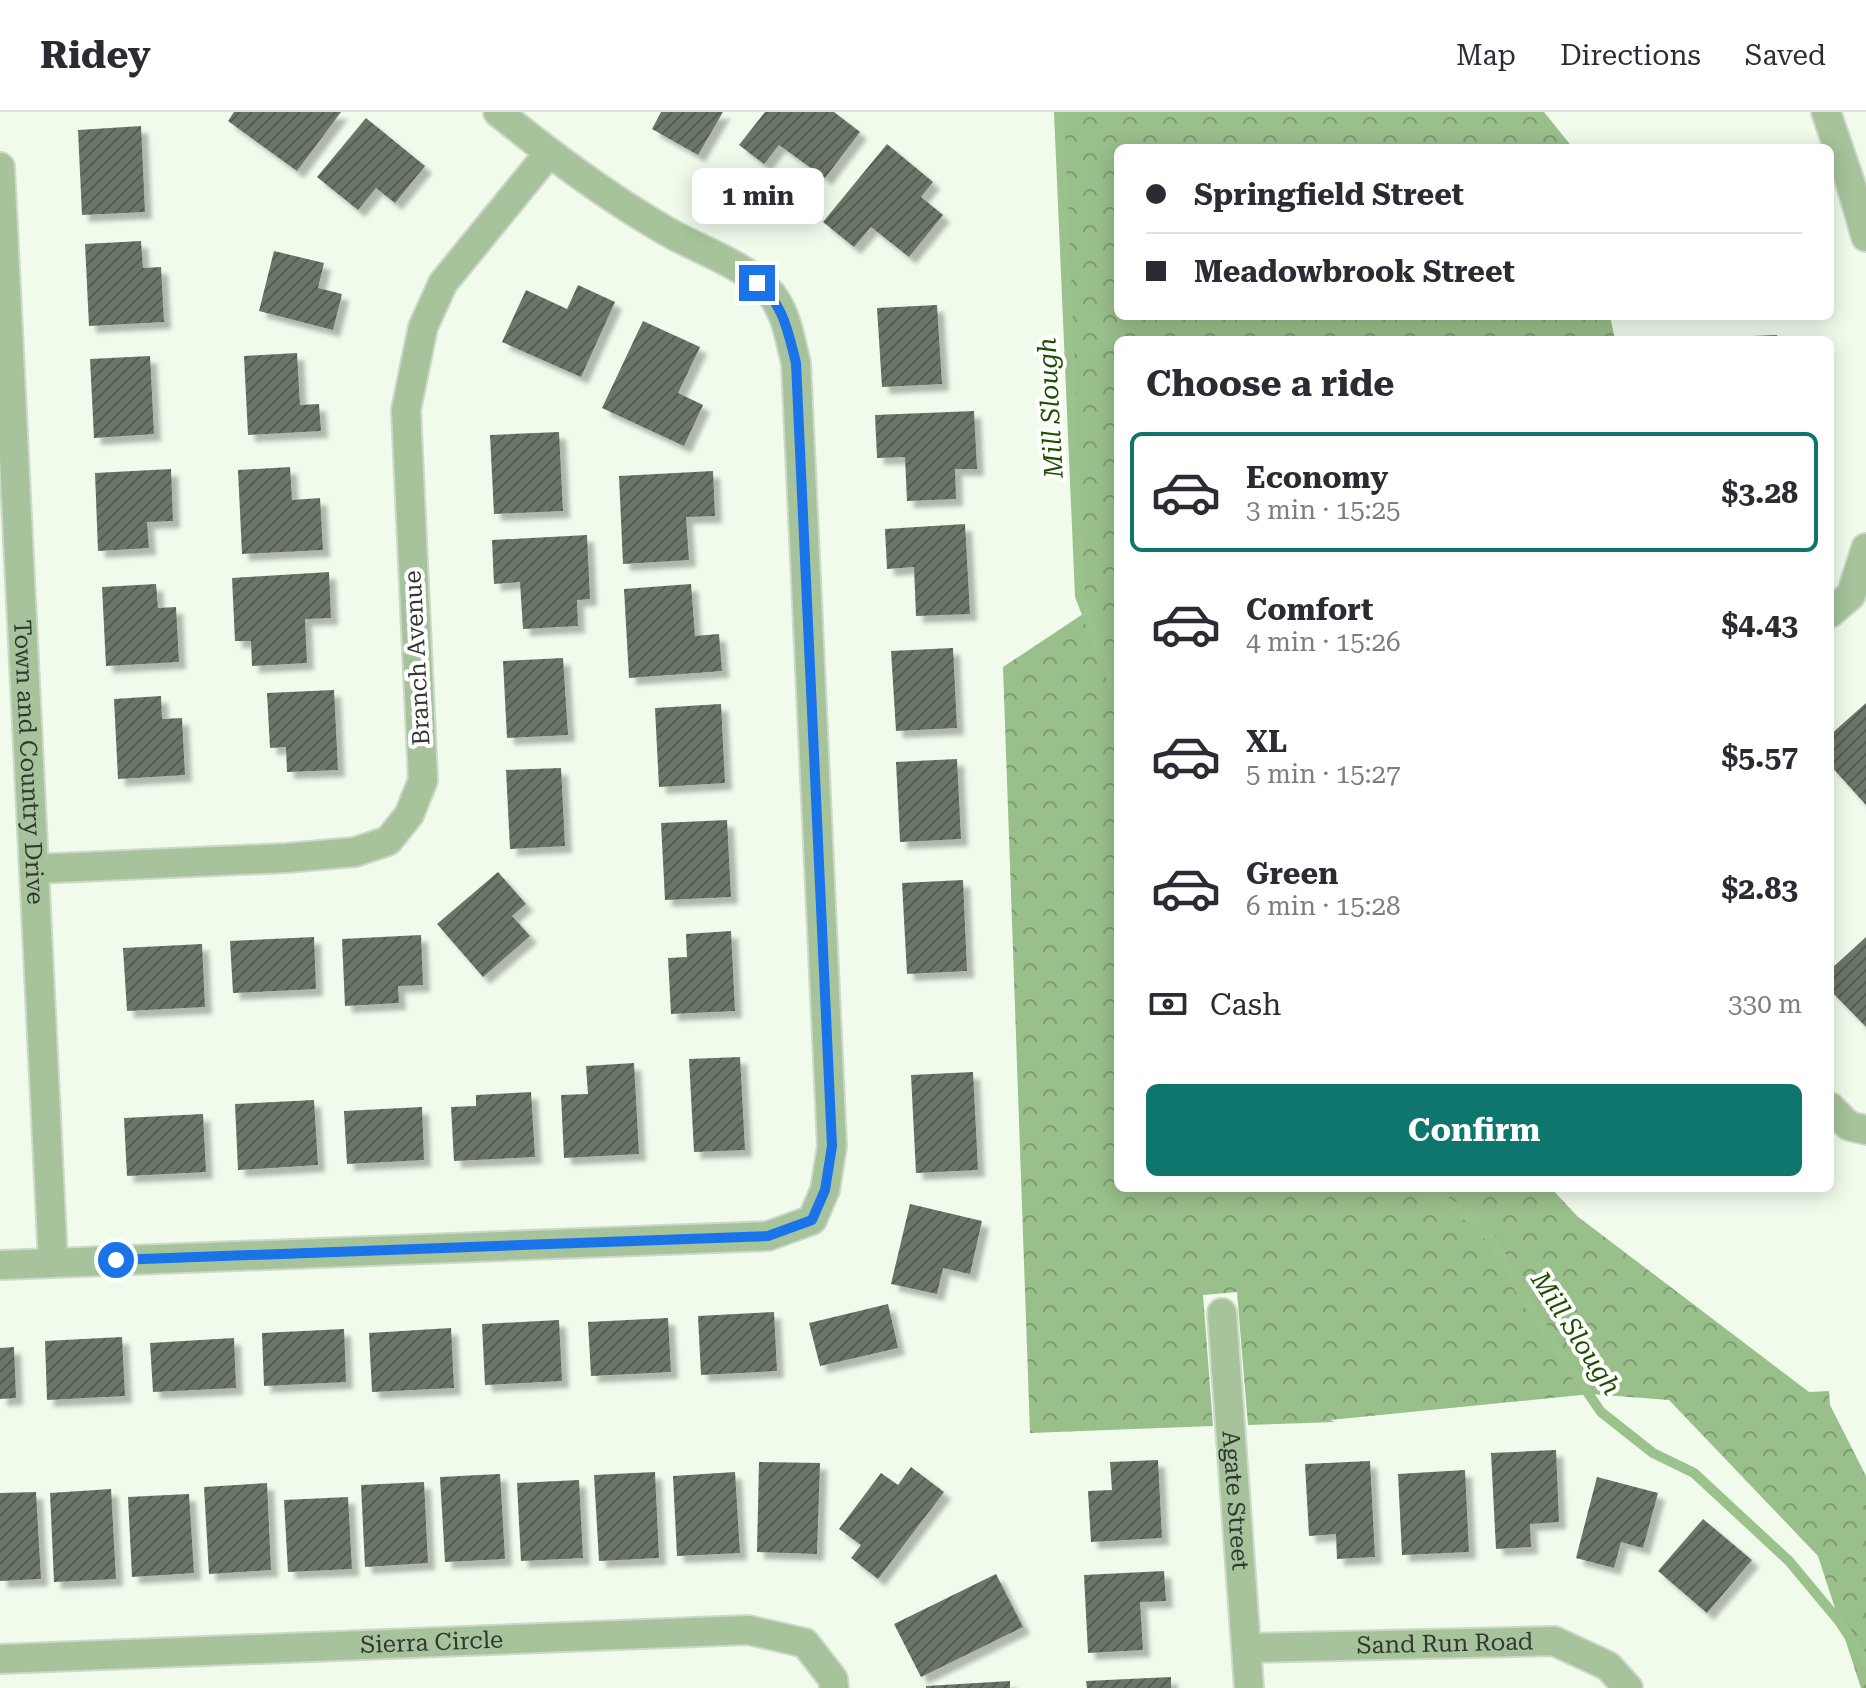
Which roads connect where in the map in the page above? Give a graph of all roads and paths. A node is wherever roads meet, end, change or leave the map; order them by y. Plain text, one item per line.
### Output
1 (498, 112) edge
2 (1826, 112) edge
3 (549, 153) junction
4 (0, 167) edge
5 (1, 206) edge
6 (1866, 237) edge
7 (1866, 548) edge
8 (1849, 604) edge
9 (34, 869) junction
10 (1834, 1111) edge
11 (1866, 1130) edge
12 (53, 1262) junction
13 (0, 1265) edge
14 (1222, 1313) dead end
15 (1247, 1648) junction
16 (0, 1659) edge
17 (834, 1688) edge
18 (1249, 1688) edge
19 (1628, 1688) edge

1 - 3 street
2 - 6 street
3 - 9 street, Branch Avenue
3 - 12 street
4 - 5 street, Town and Country Drive
5 - 9 street, Town and Country Drive
7 - 8 street
9 - 12 street, Town and Country Drive
10 - 11 street
12 - 13 street
14 - 15 street, Agate Street
15 - 18 street, Agate Street
15 - 19 street, Sand Run Road
16 - 17 street, Sierra Circle

